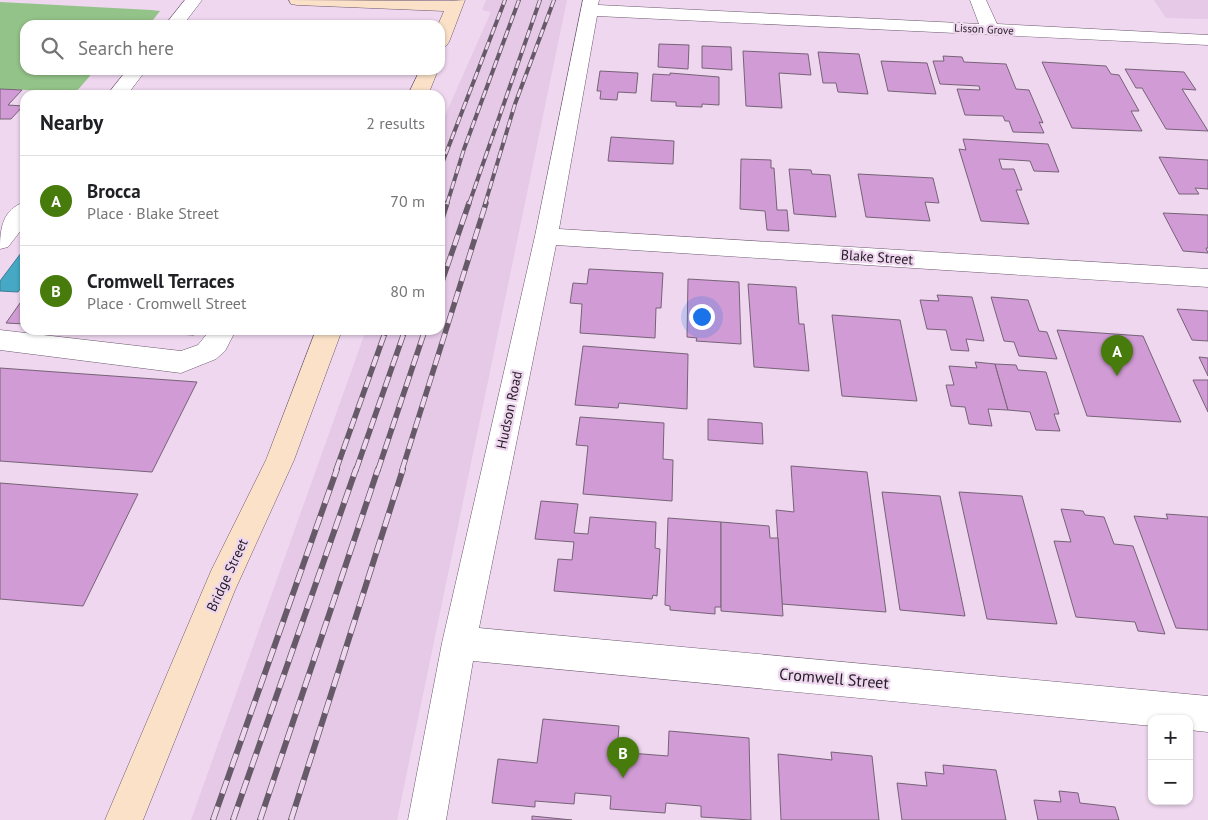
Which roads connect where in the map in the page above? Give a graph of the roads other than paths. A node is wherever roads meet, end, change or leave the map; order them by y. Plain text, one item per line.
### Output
1 (194, 0) edge
2 (297, 0) edge
3 (758, 0) edge
4 (978, 0) edge
5 (456, 3) edge
6 (590, 5) edge
7 (761, 18) junction
8 (178, 20) edge
9 (990, 29) junction
10 (445, 30) edge
11 (1208, 40) edge
12 (134, 75) edge
13 (427, 75) edge
14 (121, 90) edge
15 (420, 90) edge
16 (20, 219) edge
17 (546, 236) junction
18 (10, 238) edge
19 (1208, 278) edge
20 (221, 335) edge
21 (327, 335) edge
22 (0, 340) edge
23 (459, 643) junction
24 (1208, 714) edge
25 (124, 820) edge
26 (427, 820) edge

1 - 8 street
2 - 5 main road
3 - 7 street
4 - 9 street
5 - 10 main road
6 - 7 street, Lisson Grove
6 - 17 street, Hudson Road
7 - 9 street, Lisson Grove
9 - 11 street, Lisson Grove
12 - 14 street
13 - 15 main road
16 - 18 street
17 - 19 street, Blake Street
17 - 23 street, Hudson Road
20 - 22 street
21 - 25 main road, Bridge Street
23 - 24 street, Cromwell Street
23 - 26 street, Hudson Road

